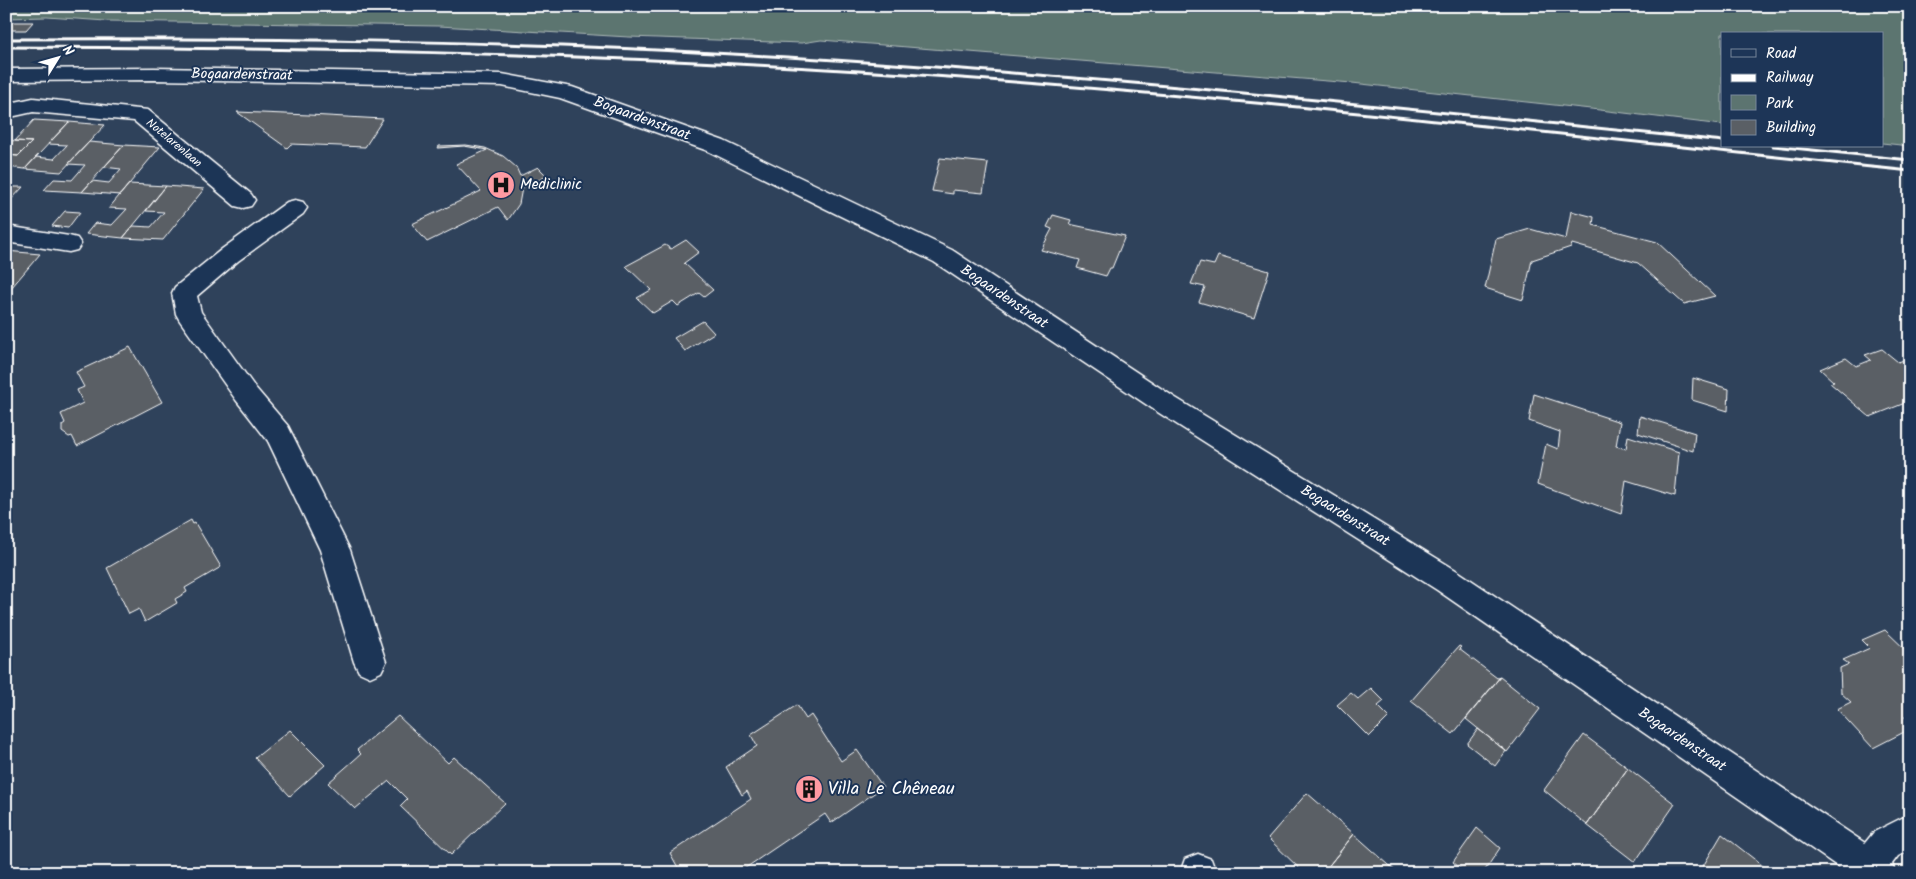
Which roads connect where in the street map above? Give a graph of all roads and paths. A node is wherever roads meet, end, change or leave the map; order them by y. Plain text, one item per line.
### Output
1 (6, 75) edge
2 (6, 111) edge
3 (243, 200) dead end
4 (295, 208) dead end
5 (6, 234) edge
6 (69, 244) dead end
7 (370, 662) dead end
8 (1910, 831) edge
9 (1873, 870) edge

1 - 9 street, Bogaardenstraat
2 - 3 street, Notelarenlaan
4 - 7 street
5 - 6 street
8 - 9 street

